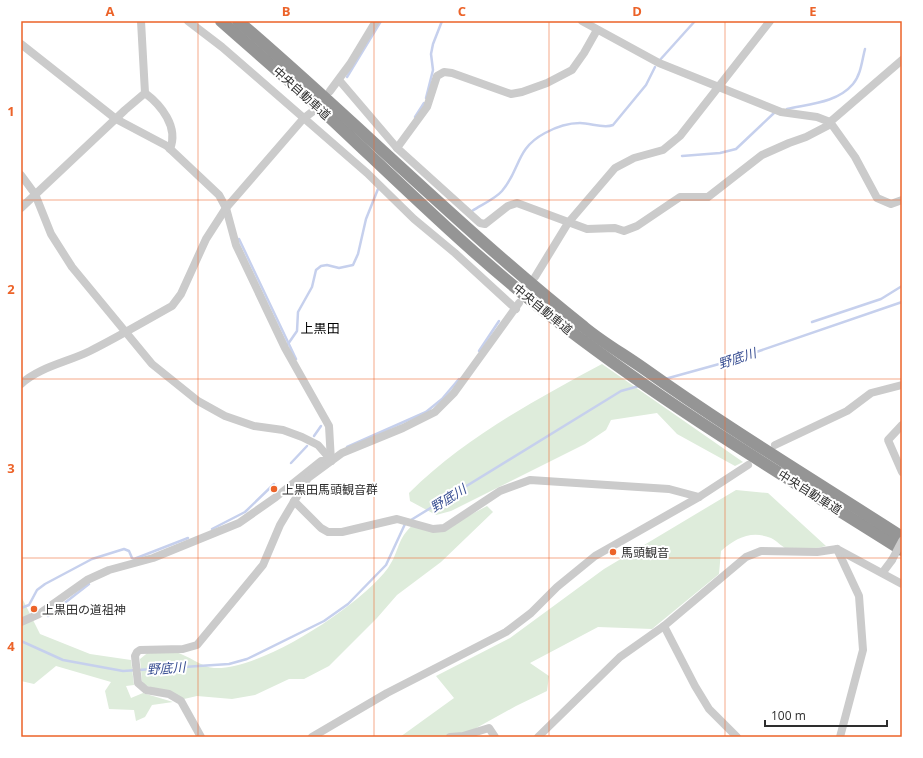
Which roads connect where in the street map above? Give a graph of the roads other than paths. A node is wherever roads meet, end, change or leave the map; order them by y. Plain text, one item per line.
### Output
1 (141, 21) edge
2 (188, 21) edge
3 (221, 21) edge
4 (238, 21) edge
5 (376, 21) edge
6 (582, 21) edge
7 (770, 21) edge
8 (597, 30) junction
9 (21, 44) edge
10 (902, 60) edge
11 (339, 80) junction
12 (719, 86) junction
13 (330, 91) dead end
14 (145, 93) junction
15 (312, 112) dead end
16 (116, 119) junction
17 (304, 119) junction
18 (830, 123) junction
19 (397, 148) junction
20 (170, 149) junction
21 (21, 175) edge
22 (35, 194) junction
23 (902, 200) edge
24 (21, 208) edge
25 (226, 208) junction
26 (568, 223) junction
27 (535, 277) dead end
28 (126, 332) junction
29 (21, 384) edge
30 (902, 385) edge
31 (902, 425) edge
32 (775, 445) dead end
33 (331, 461) junction
34 (748, 466) dead end
35 (902, 472) edge
36 (699, 497) junction
37 (294, 501) junction
38 (902, 537) edge
39 (902, 541) edge
40 (837, 549) junction
41 (902, 550) edge
42 (883, 572) junction
43 (902, 584) edge
44 (21, 622) edge
45 (664, 626) junction
46 (201, 737) edge
47 (312, 737) edge
48 (450, 737) edge
49 (495, 737) edge
50 (538, 737) edge
51 (737, 737) edge
52 (840, 737) edge

1 - 14 street
2 - 17 street
3 - 41 highway, 中央自動車道
4 - 38 highway, 中央自動車道
5 - 11 street
6 - 8 street
7 - 12 street
8 - 12 street
8 - 19 street
9 - 16 street
10 - 18 street
11 - 13 street
11 - 19 street
12 - 18 street
12 - 26 street
14 - 16 street
14 - 20 street
15 - 17 street
16 - 20 street
16 - 22 street
17 - 25 street
17 - 33 street
18 - 23 street
18 - 26 street
19 - 26 street
20 - 25 street
21 - 22 street
22 - 24 street
22 - 28 street
25 - 28 street
25 - 33 street
26 - 27 street
28 - 29 street
28 - 33 street
30 - 32 street
31 - 35 street
33 - 37 street
33 - 44 street
34 - 36 street
36 - 37 street
36 - 47 street
37 - 46 street
39 - 42 street, bridge
40 - 42 street
40 - 45 street
40 - 52 street
42 - 43 street
45 - 50 street
45 - 51 street
48 - 49 street

